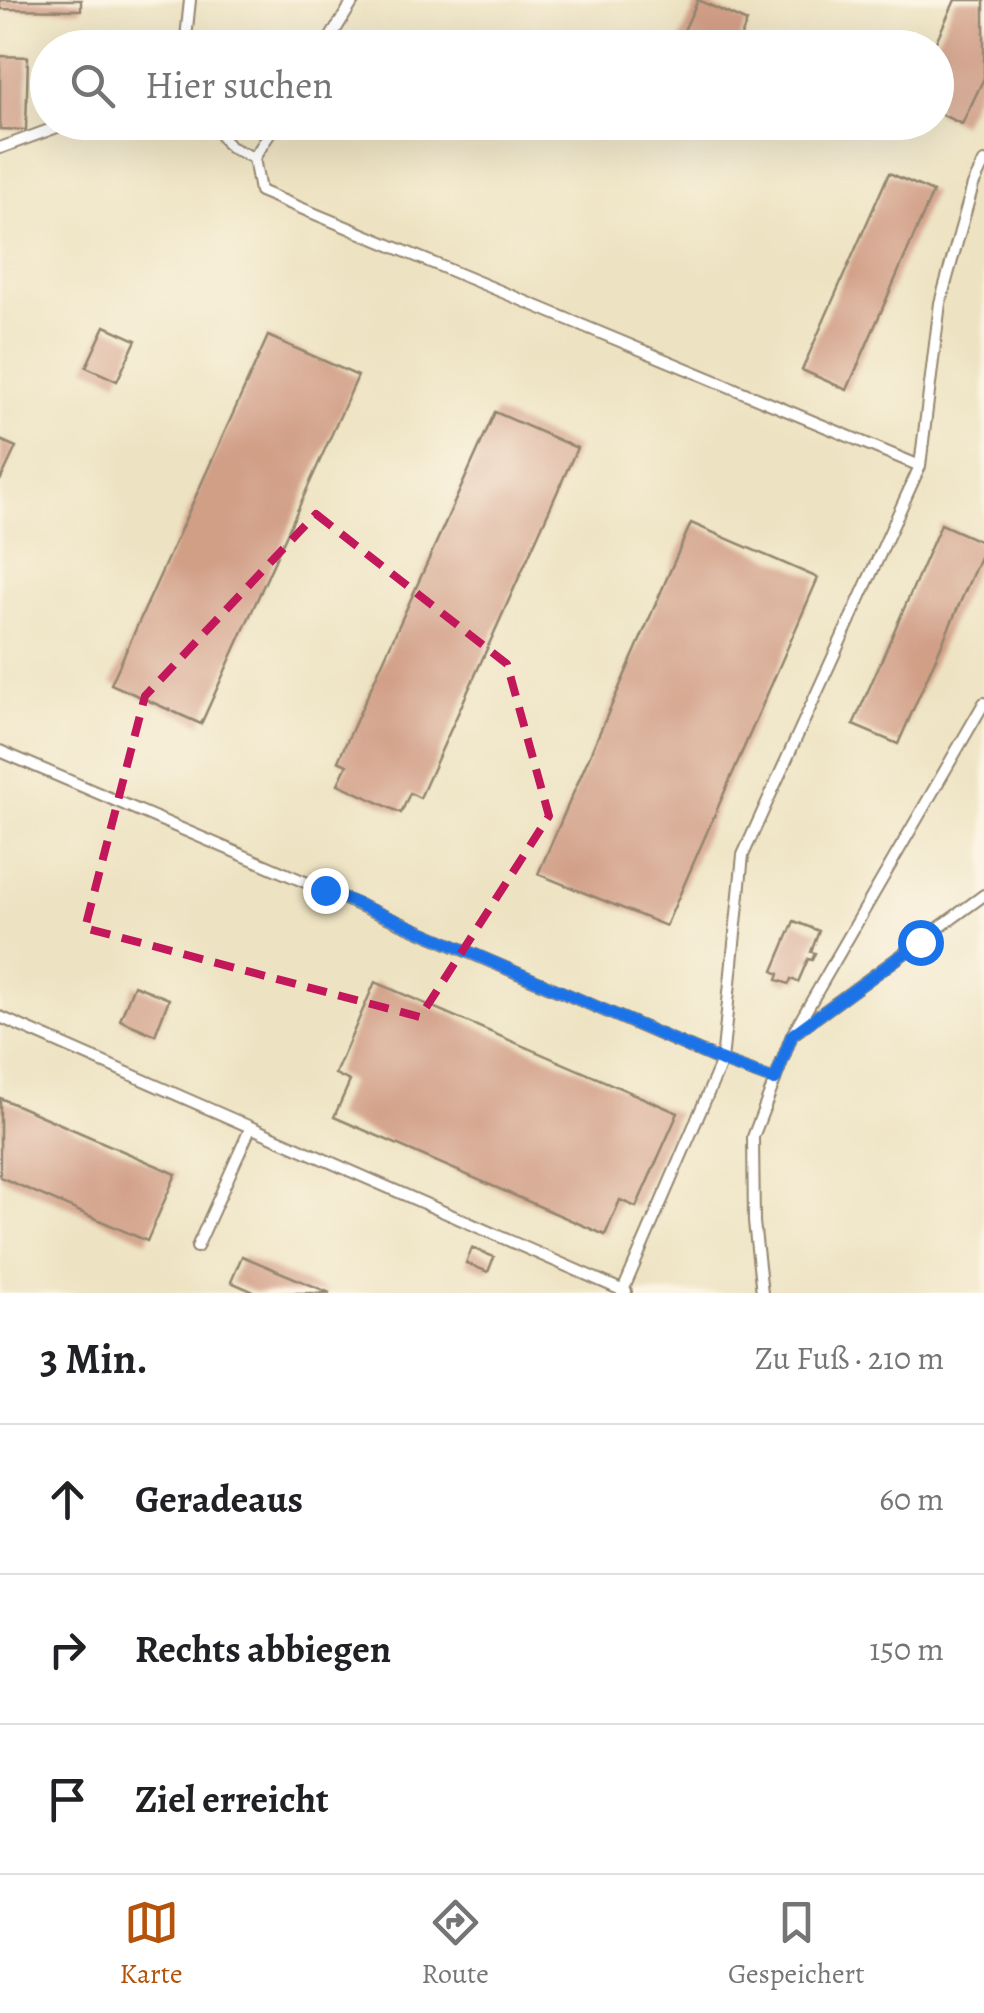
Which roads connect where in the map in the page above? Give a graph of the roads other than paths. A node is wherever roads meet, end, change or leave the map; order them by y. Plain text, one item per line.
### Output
1 (190, 0) edge
2 (354, 0) edge
3 (187, 30) edge
4 (335, 30) edge
5 (30, 137) edge
6 (225, 140) edge
7 (265, 140) edge
8 (0, 148) edge
9 (254, 158) junction
10 (984, 162) edge
11 (920, 466) junction
12 (984, 703) edge
13 (0, 751) edge
14 (984, 895) edge
15 (0, 1017) edge
16 (792, 1035) junction
17 (722, 1061) junction
18 (775, 1080) junction
19 (250, 1129) junction
20 (197, 1247) dead end
21 (625, 1292) edge
22 (762, 1293) edge

1 - 3 lane
2 - 4 lane
5 - 8 lane
6 - 9 lane
7 - 9 lane
9 - 11 lane
10 - 11 lane
11 - 17 lane
12 - 16 lane
13 - 17 lane
14 - 16 lane
15 - 19 lane
16 - 18 lane
17 - 18 lane
17 - 21 lane
18 - 22 lane
19 - 20 lane
19 - 21 lane

